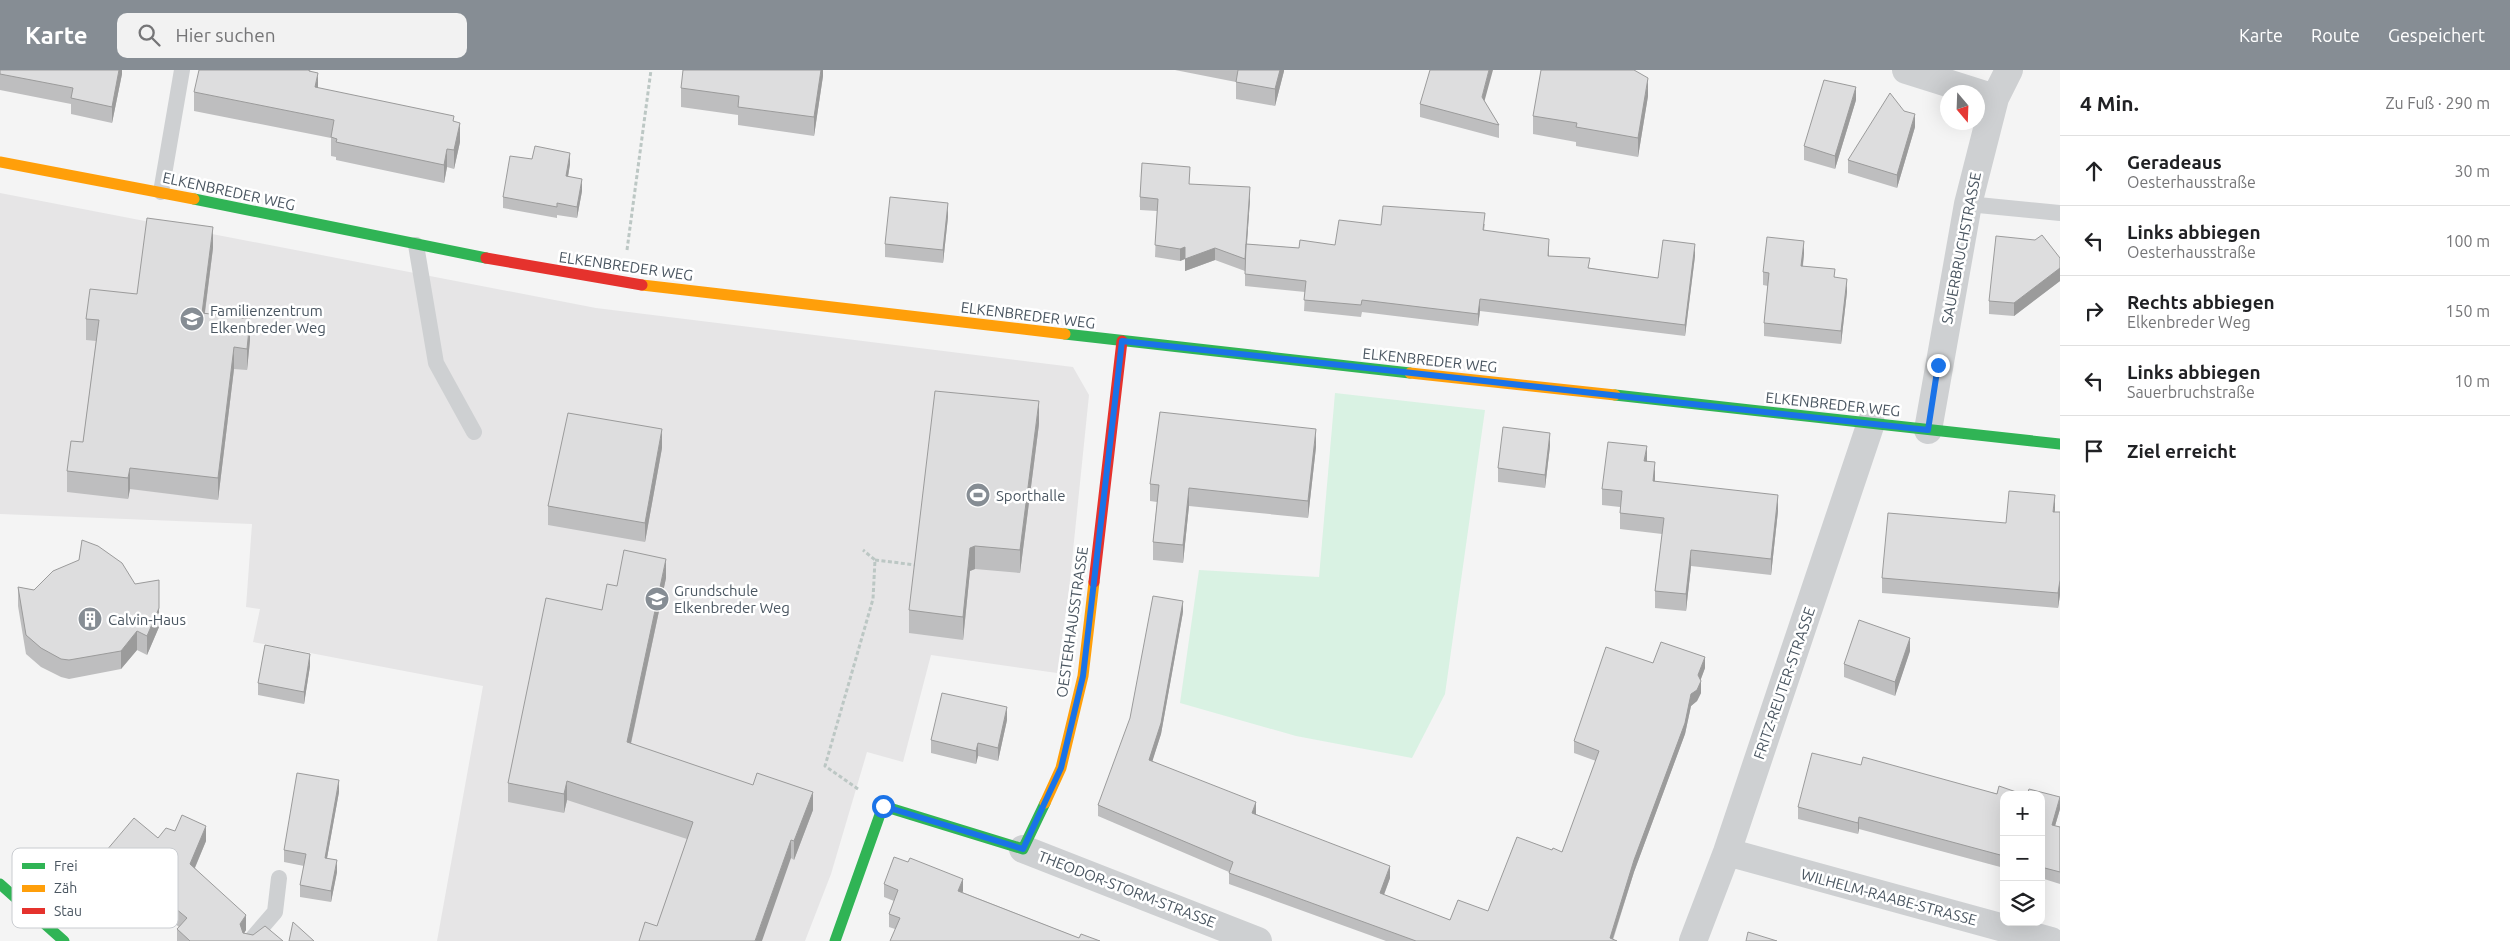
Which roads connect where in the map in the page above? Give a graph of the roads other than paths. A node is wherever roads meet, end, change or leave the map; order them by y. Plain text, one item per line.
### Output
1 (182, 70) edge
2 (1906, 70) edge
3 (2009, 70) edge
4 (1995, 98) junction
5 (0, 162) edge
6 (161, 192) junction
7 (1968, 204) junction
8 (2060, 213) edge
9 (416, 245) junction
10 (1122, 341) junction
11 (1871, 424) junction
12 (1928, 430) junction
13 (474, 432) dead end
14 (2060, 444) edge
15 (1023, 849) junction
16 (1727, 852) junction
17 (279, 878) dead end
18 (0, 884) edge
19 (12, 895) edge
20 (49, 928) edge
21 (64, 941) edge
22 (250, 941) edge
23 (835, 941) edge
24 (1258, 941) edge
25 (1693, 941) edge
26 (2051, 941) edge

1 - 6 lane
2 - 4 street
3 - 4 street, SAUERBRUCHSTRASSE
4 - 7 street, SAUERBRUCHSTRASSE
5 - 6 street, ELKENBREDER WEG
6 - 9 street, ELKENBREDER WEG
7 - 8 lane
7 - 12 street, SAUERBRUCHSTRASSE
9 - 10 street, ELKENBREDER WEG
9 - 13 lane
10 - 11 street, ELKENBREDER WEG
10 - 15 street, OESTERHAUSSTRASSE
11 - 12 street, ELKENBREDER WEG
11 - 16 street, FRITZ-REUTER-STRASSE
12 - 14 street, ELKENBREDER WEG
15 - 23 street
15 - 24 street, THEODOR-STORM-STRASSE
16 - 25 street, FRITZ-REUTER-STRASSE
16 - 26 street, WILHELM-RAABE-STRASSE
17 - 22 lane
18 - 19 street
20 - 21 street

